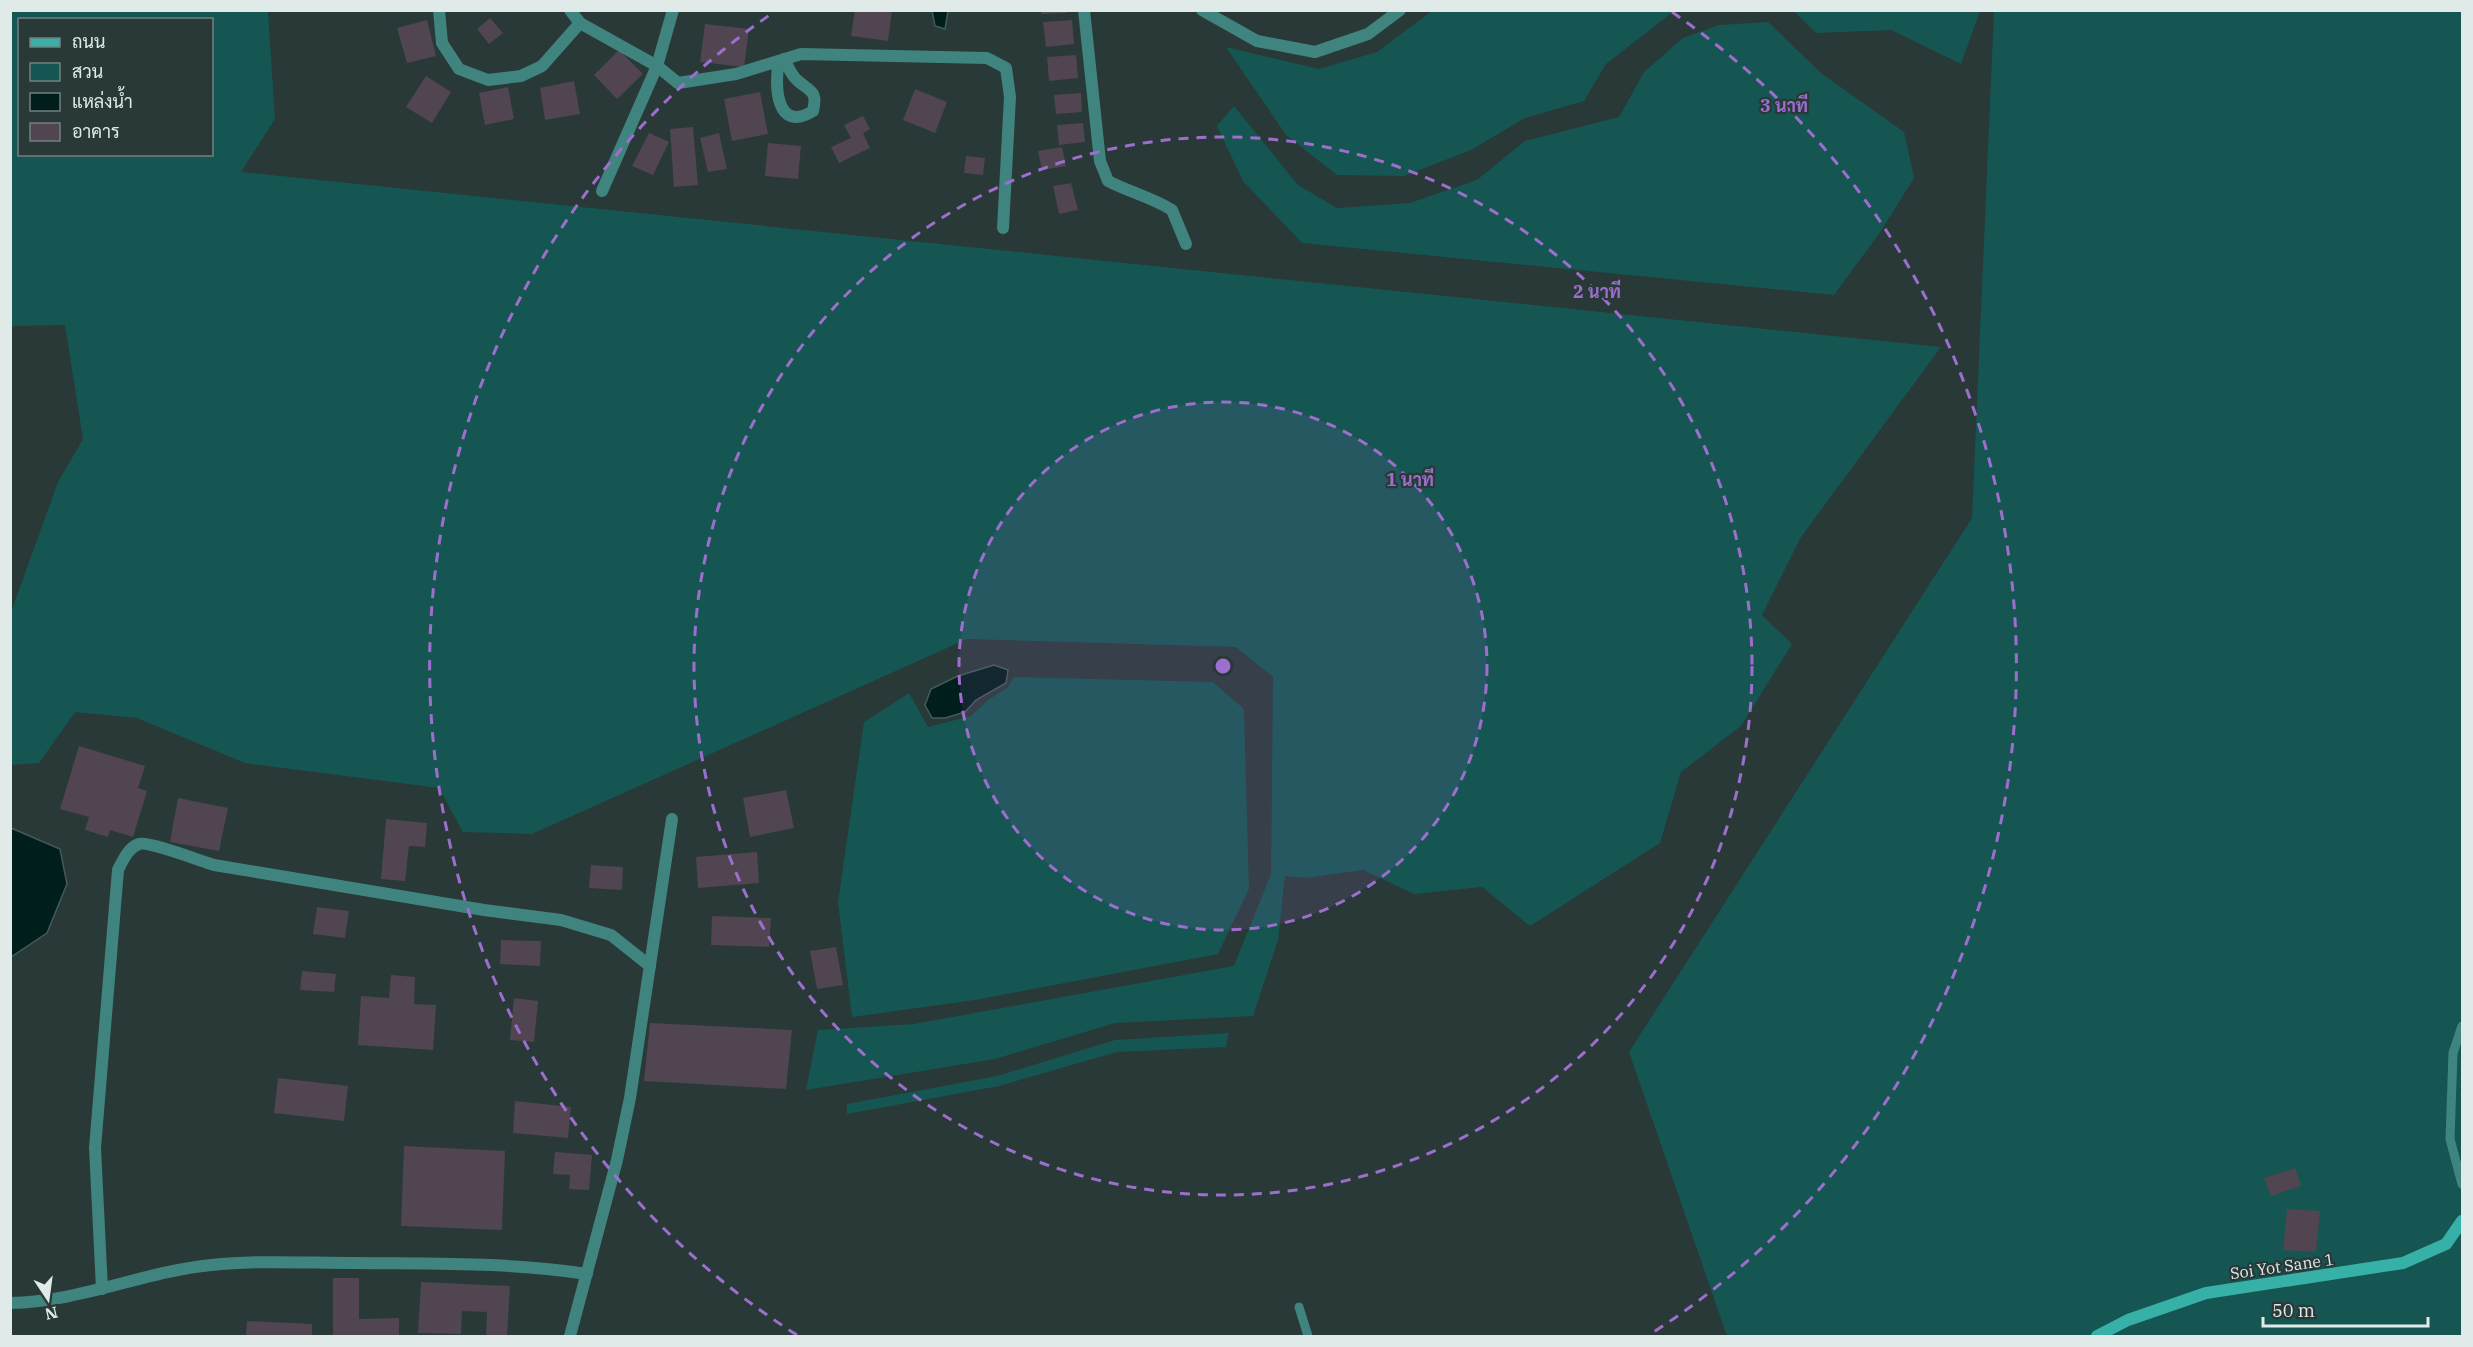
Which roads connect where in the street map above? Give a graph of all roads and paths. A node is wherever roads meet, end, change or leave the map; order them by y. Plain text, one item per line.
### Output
1 (439, 10) edge
2 (570, 10) edge
3 (673, 10) edge
4 (1084, 10) edge
5 (1202, 10) edge
6 (1400, 10) edge
7 (580, 23) junction
8 (657, 66) junction
9 (602, 191) dead end
10 (1003, 228) dead end
11 (1186, 244) dead end
12 (672, 819) dead end
13 (650, 966) junction
14 (2463, 1026) edge
15 (2463, 1184) edge
16 (2463, 1221) edge
17 (587, 1274) junction
18 (102, 1289) junction
19 (10, 1303) edge
20 (1299, 1307) dead end
21 (570, 1336) edge
22 (1308, 1336) edge
23 (2097, 1336) edge

1 - 7 street
2 - 7 street
3 - 8 street
4 - 11 street
5 - 6 street
7 - 8 street
8 - 9 street
8 - 10 street
12 - 13 street
13 - 17 street
13 - 18 street
14 - 15 lane
16 - 23 street, Soi Yot Sane 1
17 - 18 street
17 - 21 street
18 - 19 street
20 - 22 lane

